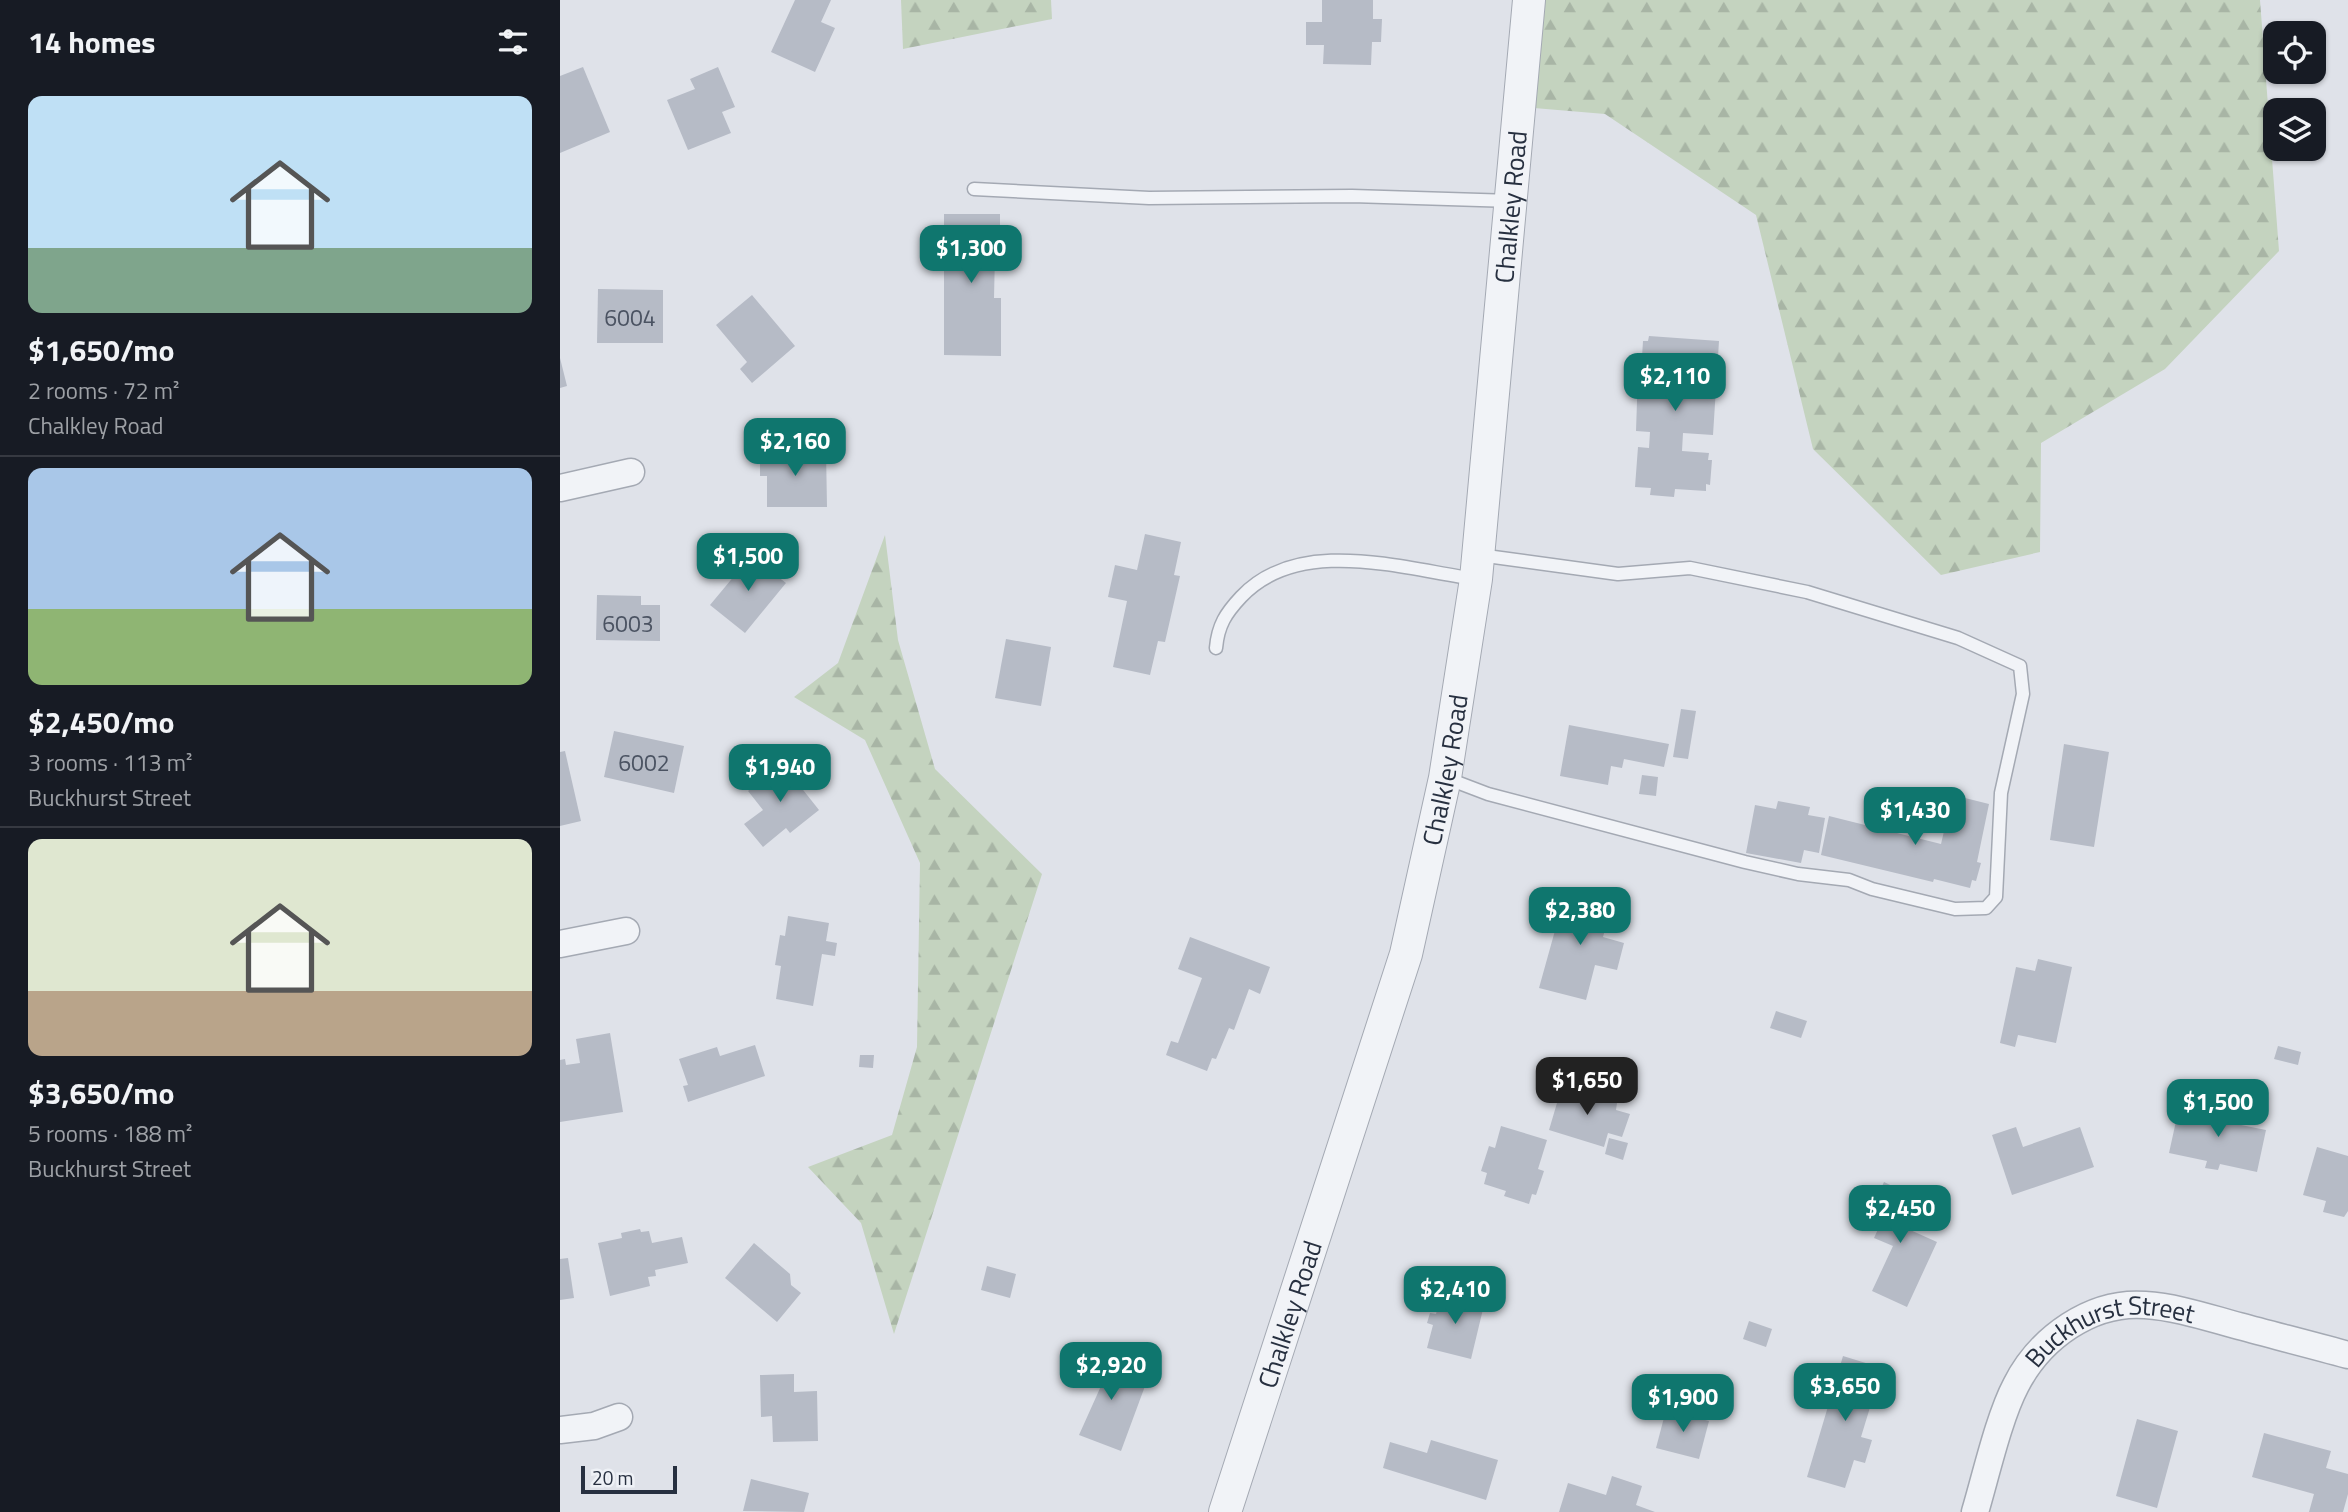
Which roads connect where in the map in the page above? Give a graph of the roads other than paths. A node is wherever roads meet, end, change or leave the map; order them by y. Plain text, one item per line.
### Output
1 (1529, 0) edge
2 (974, 189) dead end
3 (1512, 201) junction
4 (631, 472) dead end
5 (560, 488) edge
6 (1477, 567) junction
7 (1216, 648) dead end
8 (1446, 778) junction
9 (626, 931) dead end
10 (560, 944) edge
11 (2348, 1355) edge
12 (619, 1417) dead end
13 (560, 1430) edge
14 (1225, 1512) edge
15 (1975, 1512) edge

1 - 3 street, Chalkley Road
2 - 3 lane
3 - 6 street, Chalkley Road
4 - 5 street
6 - 7 lane
6 - 8 street, Chalkley Road
6 - 8 lane
8 - 14 street, Chalkley Road
9 - 10 street
11 - 15 street, Buckhurst Street
12 - 13 street

